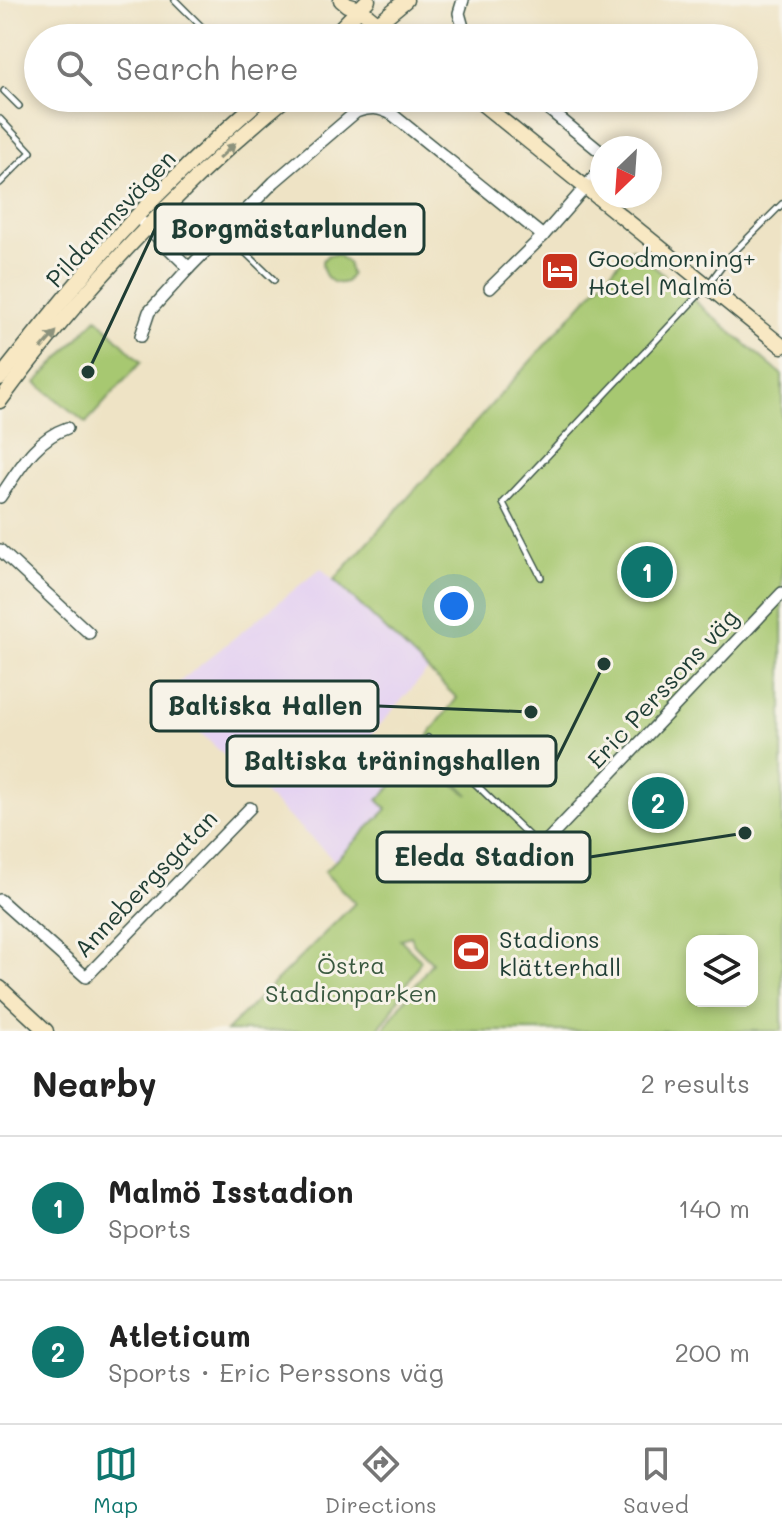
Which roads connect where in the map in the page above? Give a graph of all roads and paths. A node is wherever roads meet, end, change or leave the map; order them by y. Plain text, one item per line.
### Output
1 (175, 0) edge
2 (341, 0) edge
3 (406, 0) edge
4 (463, 0) edge
5 (362, 3) edge
6 (378, 23) joint
7 (199, 24) edge
8 (343, 24) edge
9 (462, 24) edge
10 (4, 91) dead end
11 (19, 106) dead end
12 (245, 112) edge
13 (270, 112) edge
14 (360, 112) edge
15 (385, 112) edge
16 (492, 112) edge
17 (552, 112) edge
18 (0, 119) edge
19 (590, 143) edge
20 (590, 182) edge
21 (0, 183) edge
22 (586, 187) junction
23 (782, 204) edge
24 (137, 217) junction
25 (148, 228) junction
26 (224, 233) junction
27 (543, 236) junction
28 (189, 268) junction
29 (274, 280) dead end
30 (708, 285) junction
31 (490, 288) dead end
32 (141, 336) dead end
33 (782, 346) edge
34 (0, 378) edge
35 (0, 401) edge
36 (67, 428) dead end
37 (0, 497) edge
38 (0, 550) edge
39 (541, 577) dead end
40 (782, 593) edge
41 (89, 633) dead end
42 (428, 738) dead end
43 (250, 808) dead end
44 (541, 847) junction
45 (555, 861) dead end
46 (0, 900) edge
47 (1, 990) edge
48 (46, 1031) edge

1 - 7 lane
2 - 5 main road
3 - 6 main road
4 - 9 street
5 - 6 main road
5 - 8 main road
10 - 11 lane
12 - 24 main road, Pildammsvägen
25 -> 13 main road, Pildammsvägen
14 - 26 street
15 - 27 street
16 - 22 main road
17 - 19 street
18 - 21 lane
20 - 22 street
22 - 27 street
22 - 30 main road
23 - 30 lane
24 - 25 street
24 - 34 main road, Pildammsvägen
25 - 28 street
35 -> 25 main road, Pildammsvägen
26 - 28 street
26 - 29 lane
27 - 31 street
28 - 32 street
30 - 33 main road
30 - 39 lane
36 - 37 street
38 - 41 street
40 - 44 street, Eric Perssons väg
42 - 44 lane
43 - 46 street, Annebergsgatan
44 - 45 lane
47 - 48 main road

